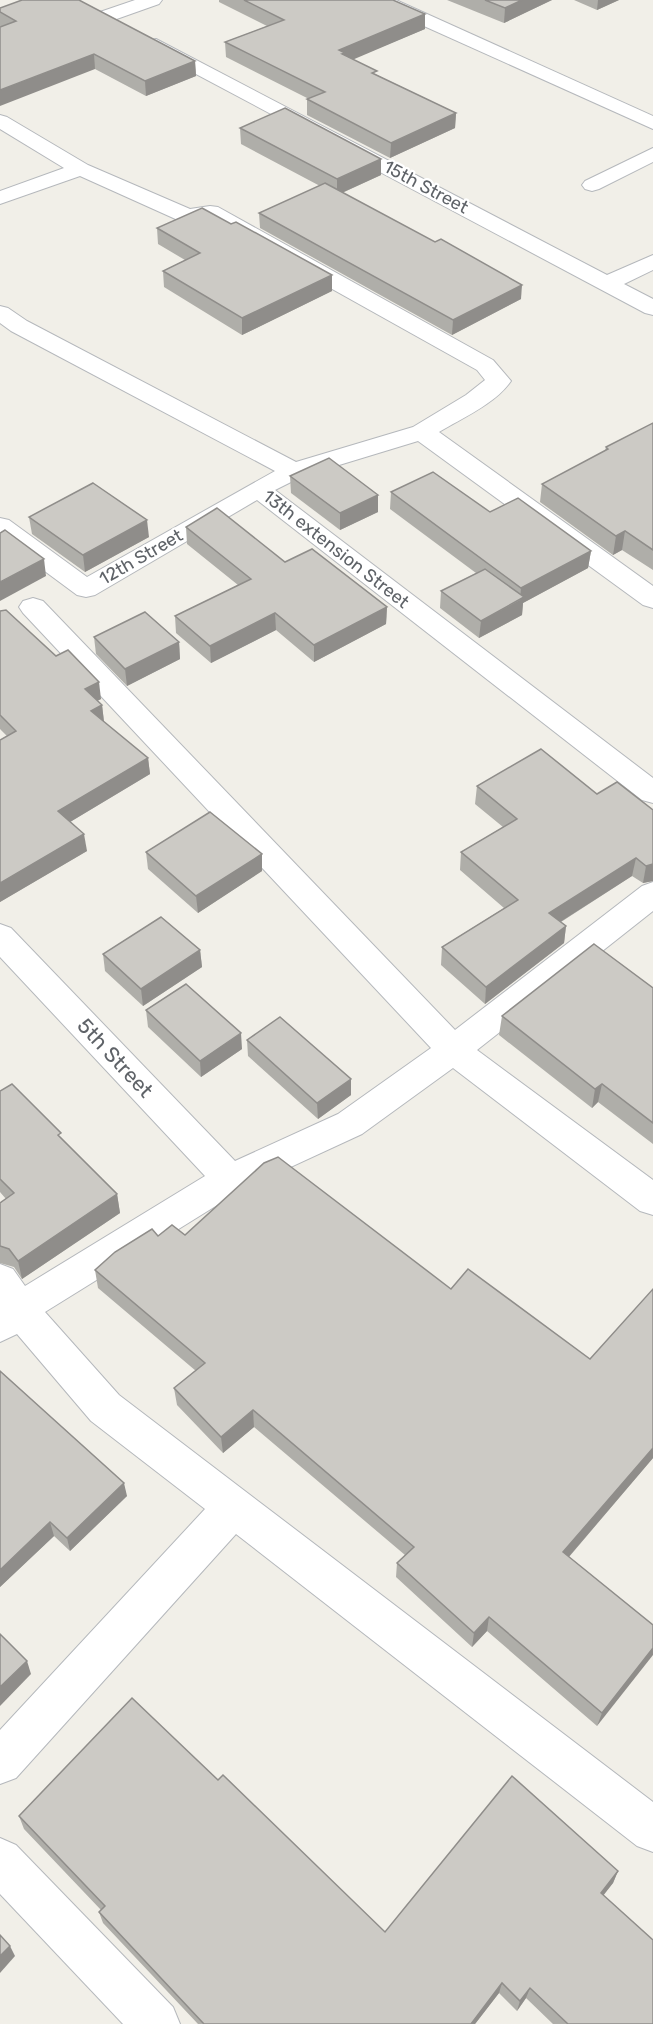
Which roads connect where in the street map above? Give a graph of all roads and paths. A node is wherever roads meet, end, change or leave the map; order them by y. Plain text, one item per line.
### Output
1 (153, 0) edge
2 (381, 0) edge
3 (0, 121) edge
4 (653, 123) edge
5 (653, 154) edge
6 (81, 169) junction
7 (592, 185) dead end
8 (0, 198) edge
9 (653, 262) edge
10 (607, 283) junction
11 (653, 308) edge
12 (0, 313) edge
13 (422, 432) junction
14 (294, 471) junction
15 (258, 489) junction
16 (0, 526) edge
17 (86, 589) junction
18 (653, 599) edge
19 (653, 793) edge
20 (653, 894) edge
21 (0, 936) edge
22 (453, 1050) junction
23 (230, 1179) junction
24 (653, 1200) edge
25 (6, 1305) edge
26 (234, 1507) junction
27 (0, 1762) edge
28 (653, 1830) edge
29 (0, 1860) edge
30 (156, 2024) edge

1 - 10 street, 15th Street
2 - 4 street
3 - 6 street
5 - 7 street
6 - 8 street
6 - 13 street
9 - 10 street
10 - 11 street, 15th Street
12 - 14 street, 13th extension Street
13 - 14 street
13 - 18 street
14 - 15 street, 13th extension Street
15 - 17 street, 12th Street
15 - 19 street, 13th extension Street
16 - 17 street, 12th Street
17 - 22 street
20 - 22 street
21 - 23 street, 5th Street
22 - 23 street
22 - 24 street
23 - 25 street
25 - 26 street
26 - 27 street
26 - 28 street
29 - 30 street

